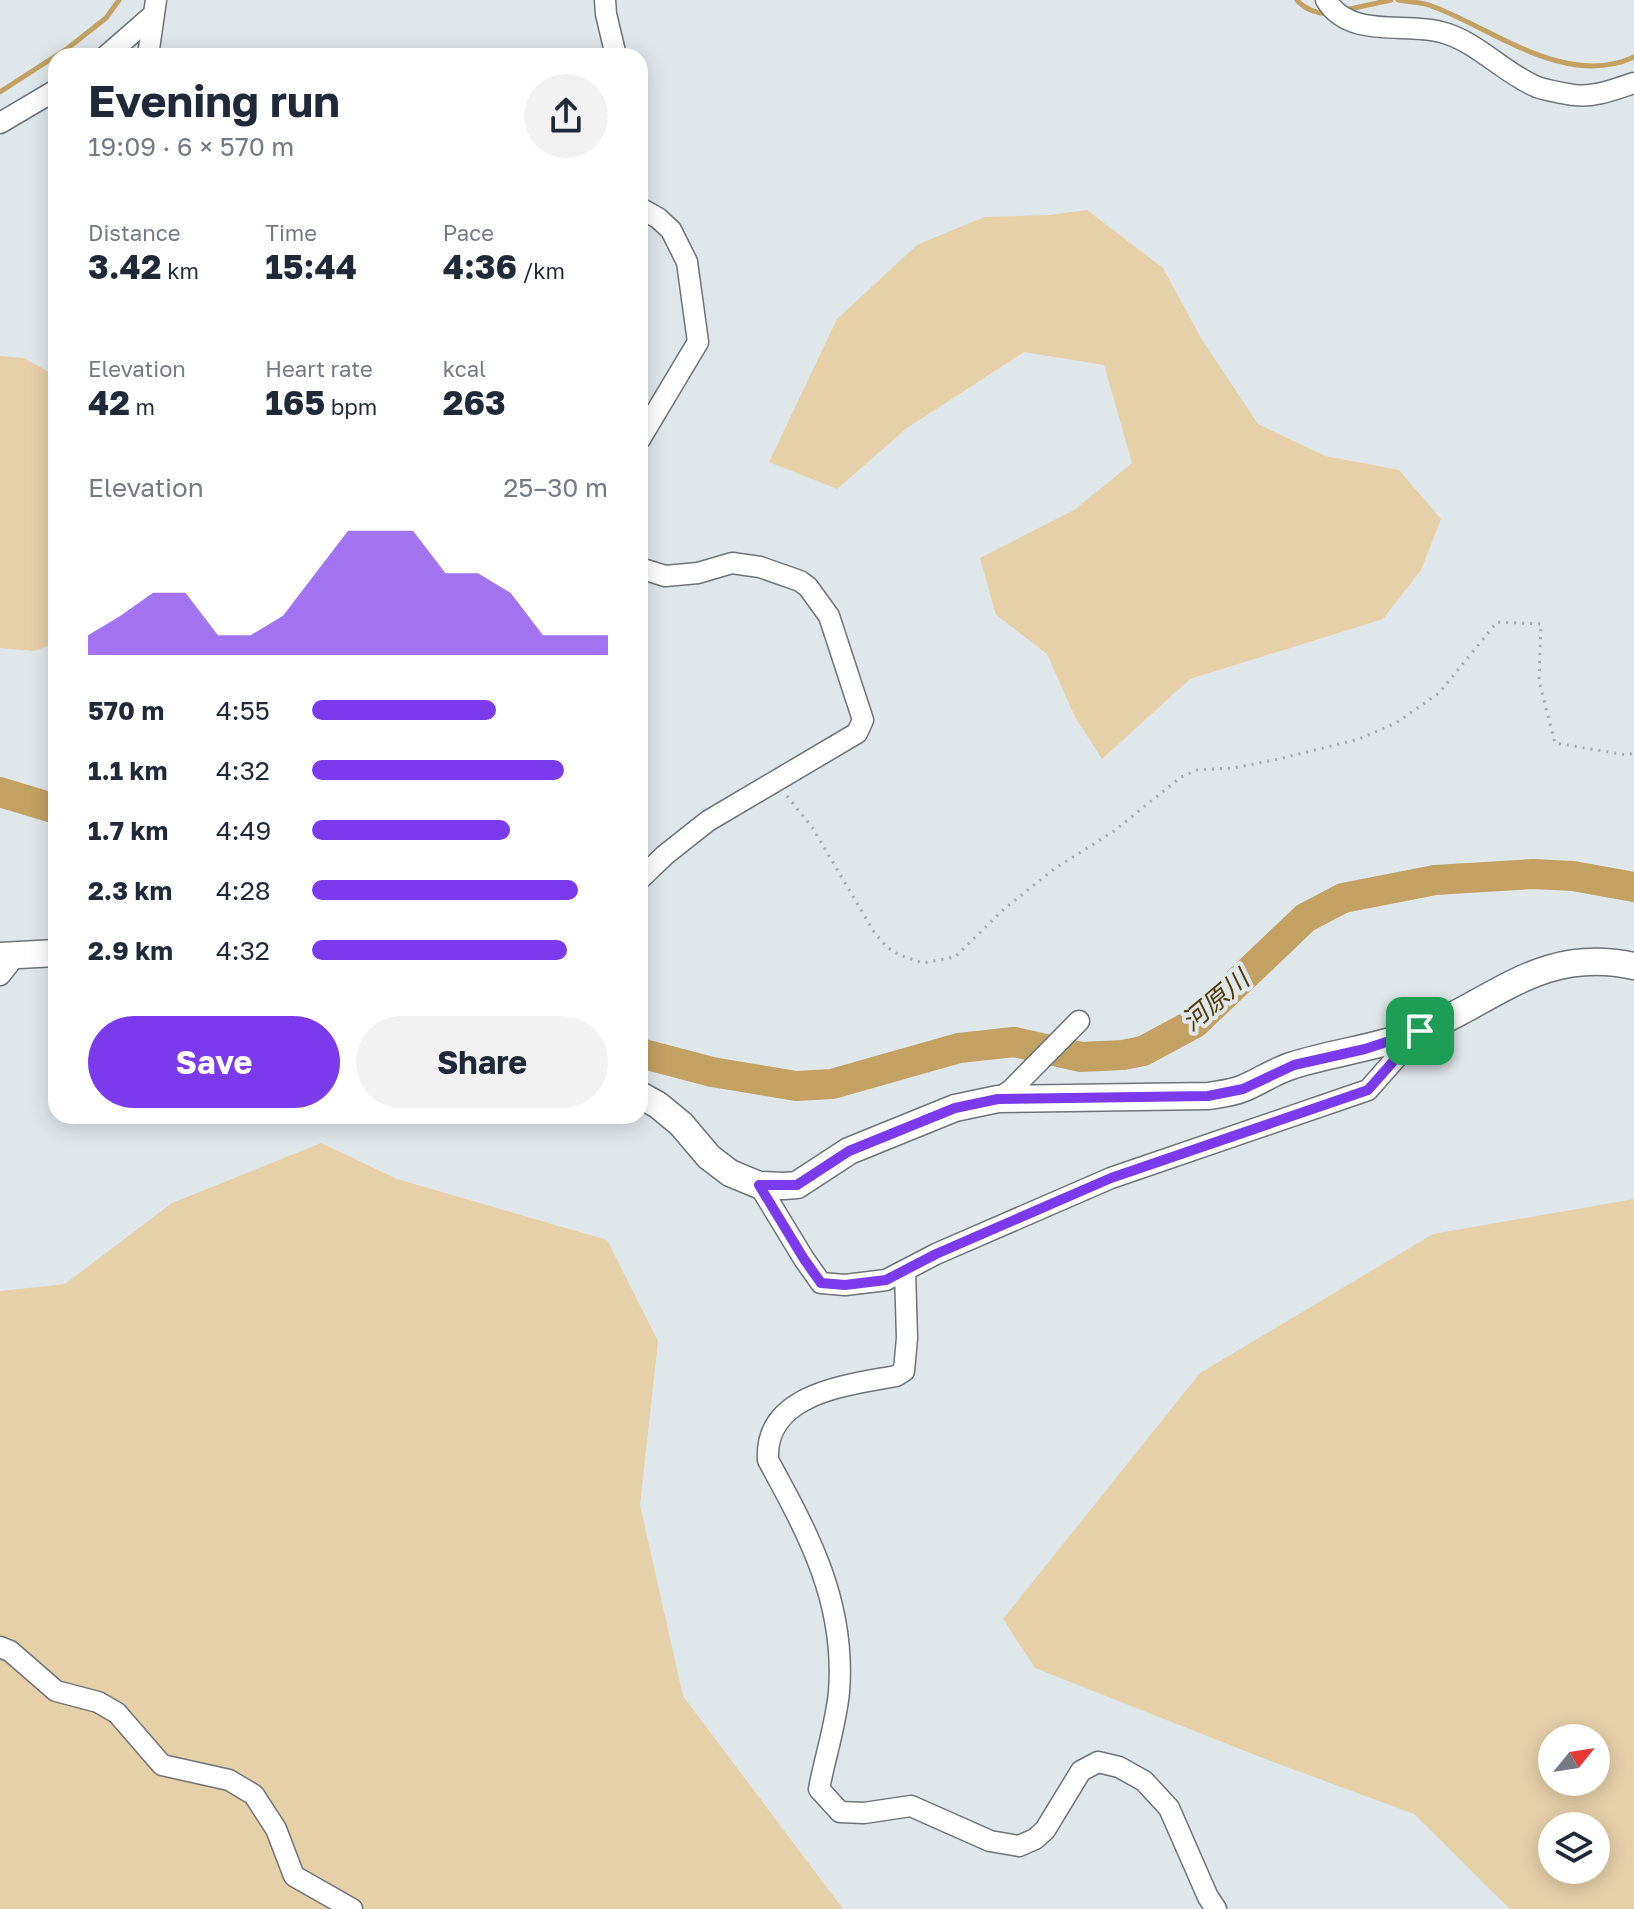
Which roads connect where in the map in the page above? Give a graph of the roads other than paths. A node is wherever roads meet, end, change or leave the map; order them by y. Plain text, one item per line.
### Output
1 (605, 0) edge
2 (1326, 0) edge
3 (154, 8) edge
4 (114, 48) edge
5 (149, 48) edge
6 (614, 48) edge
7 (1634, 83) edge
8 (48, 95) edge
9 (0, 123) edge
10 (648, 212) edge
11 (648, 426) edge
12 (648, 571) edge
13 (648, 871) edge
14 (48, 954) edge
15 (5, 962) edge
16 (1634, 966) edge
17 (1079, 1021) dead end
18 (1420, 1031) junction
19 (1004, 1094) junction
20 (648, 1101) edge
21 (759, 1185) junction
22 (905, 1271) junction
23 (0, 1647) edge
24 (352, 1909) edge
25 (1216, 1909) edge

1 - 6 street
2 - 7 street
3 - 4 street
3 - 5 street
8 - 9 street
10 - 11 street
12 - 13 street
14 - 15 main road
16 - 18 main road
17 - 19 street
18 - 19 main road
18 - 22 street
19 - 21 main road
20 - 21 main road
21 - 22 street
22 - 25 street
23 - 24 street

